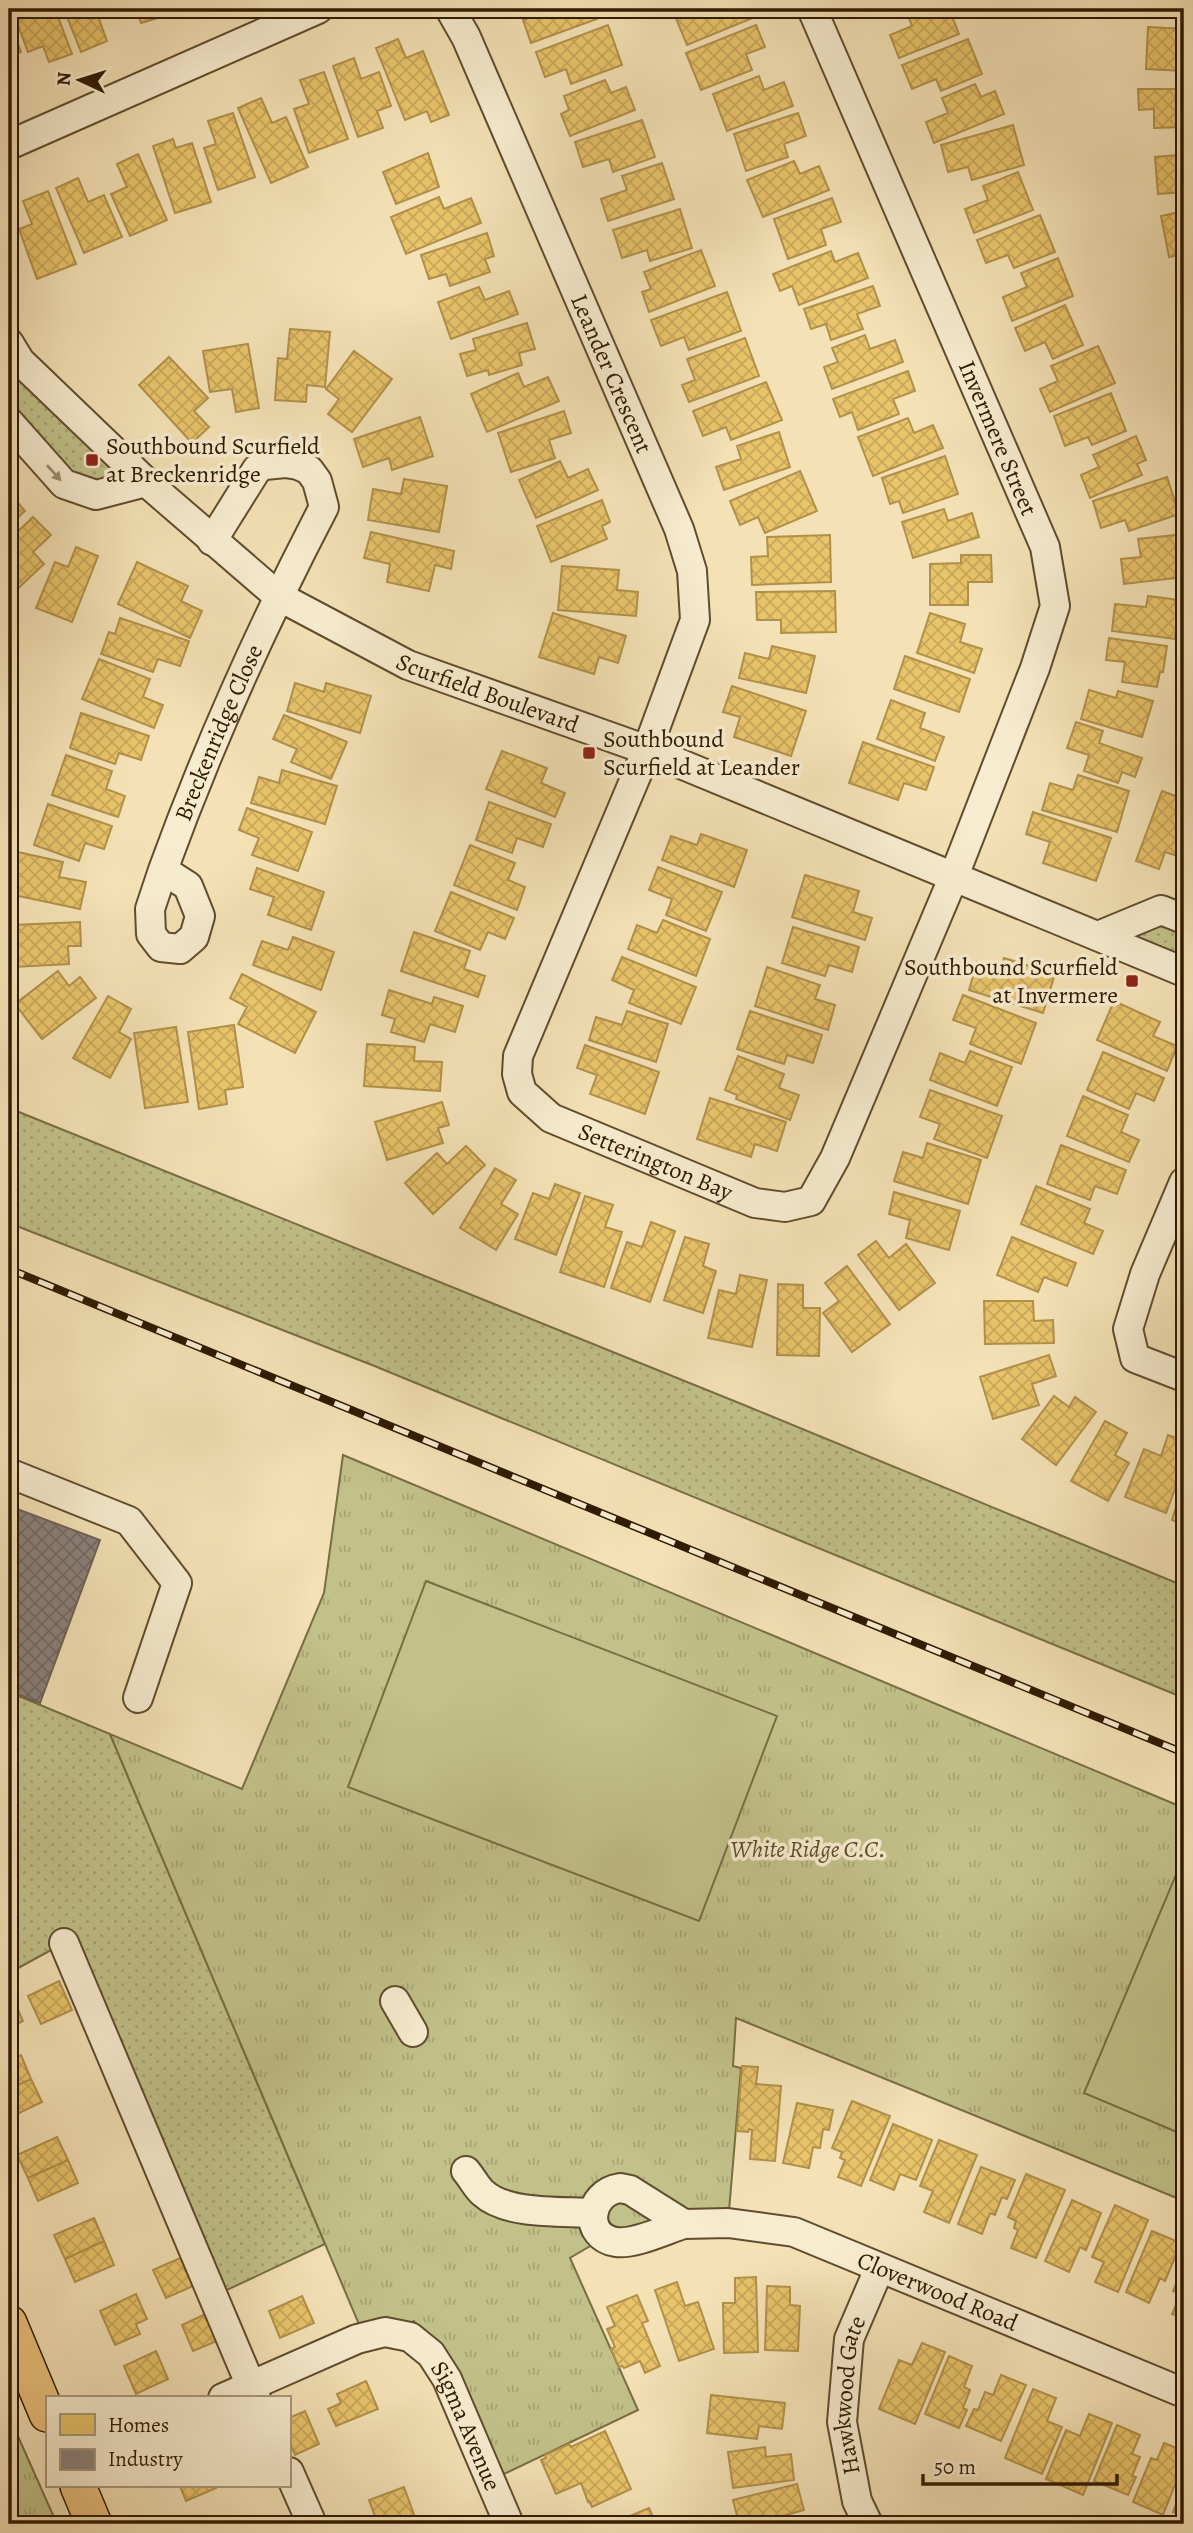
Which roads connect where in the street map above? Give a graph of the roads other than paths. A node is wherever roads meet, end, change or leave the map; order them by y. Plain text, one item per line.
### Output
1 (318, 9) edge
2 (450, 9) edge
3 (812, 9) edge
4 (9, 145) edge
5 (9, 343) edge
6 (9, 422) edge
7 (146, 482) junction
8 (212, 541) junction
9 (278, 596) junction
10 (647, 750) junction
11 (163, 870) dead end
12 (954, 876) junction
13 (1184, 919) edge
14 (1098, 936) junction
15 (1184, 972) edge
16 (1184, 1182) edge
17 (1184, 1377) edge
18 (9, 1473) edge
19 (138, 1698) dead end
20 (64, 1943) dead end
21 (395, 2001) dead end
22 (413, 2032) dead end
23 (466, 2171) dead end
24 (592, 2213) junction
25 (684, 2224) junction
26 (879, 2269) junction
27 (9, 2323) edge
28 (254, 2392) edge
29 (1184, 2393) edge
30 (233, 2396) edge
31 (46, 2412) edge
32 (290, 2474) edge
33 (79, 2488) edge
34 (94, 2524) edge
35 (312, 2524) edge
36 (509, 2524) edge
37 (868, 2524) edge

1 - 4 street
2 - 10 street, Leander Crescent
3 - 12 street, Invermere Street
5 - 7 street, Scurfield Boulevard
6 -> 7 street
7 - 8 street, Scurfield Boulevard
8 - 9 street, Scurfield Boulevard
8 - 9 street, Breckenridge Close
9 - 10 street, Scurfield Boulevard
9 - 11 street, Breckenridge Close
10 - 12 street, Scurfield Boulevard
10 - 12 street, Setterington Bay
12 - 14 street, Scurfield Boulevard
13 - 14 street
14 - 15 street, Scurfield Boulevard
16 - 17 street
18 - 19 street
20 - 28 street
21 - 22 street
23 - 24 street
24 - 25 street, Cloverwood Road
24 - 25 street
25 - 26 street, Cloverwood Road
26 - 29 street, Cloverwood Road
26 - 37 street, Hawkwood Gate
27 - 31 main road
28 - 30 street
28 - 36 street, Sigma Avenue
32 - 35 street
33 - 34 main road

